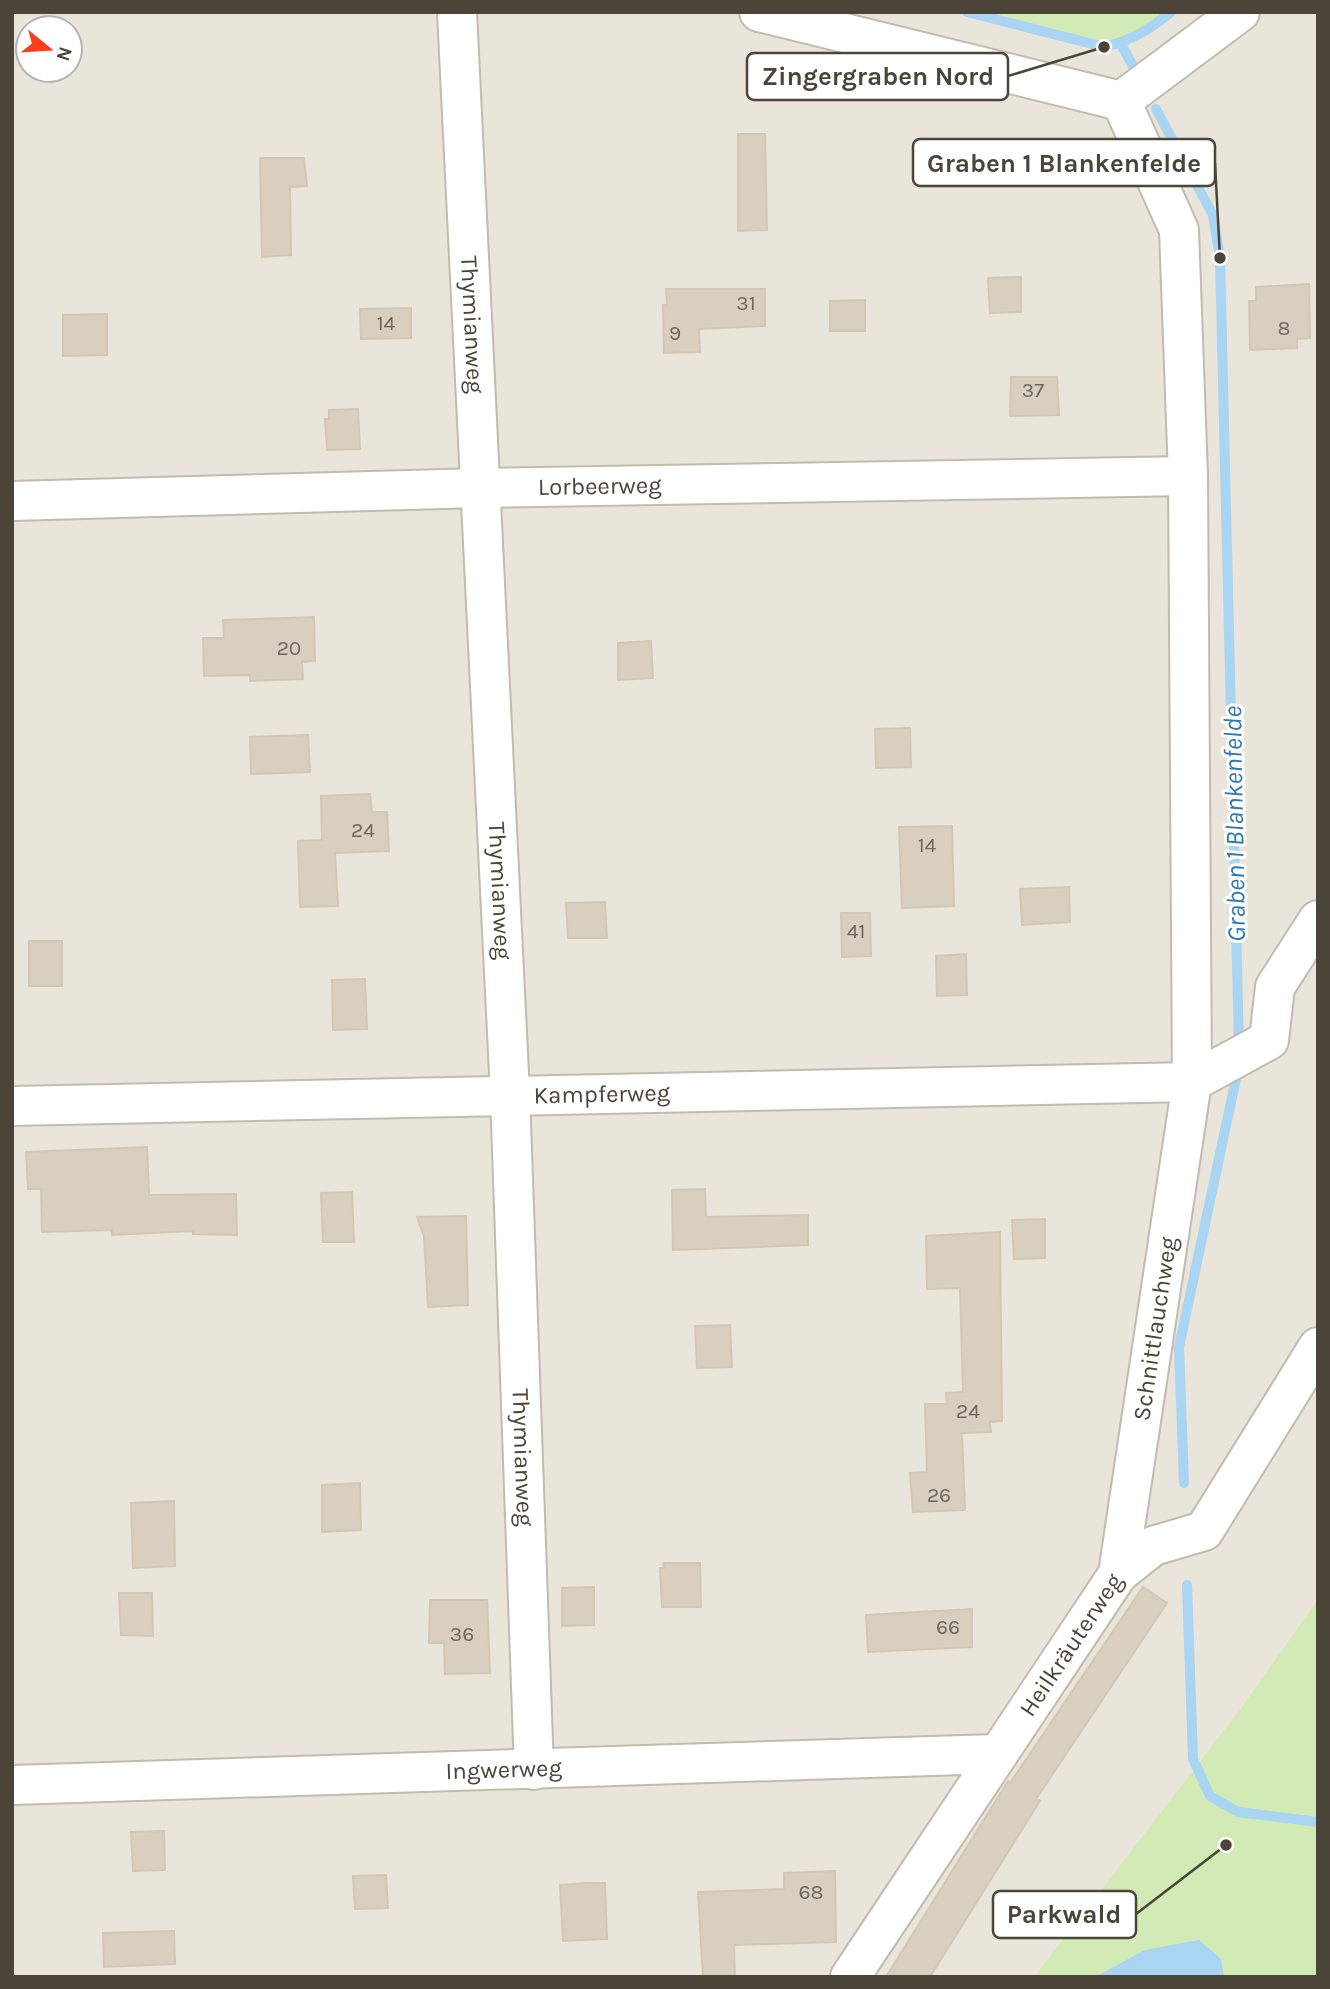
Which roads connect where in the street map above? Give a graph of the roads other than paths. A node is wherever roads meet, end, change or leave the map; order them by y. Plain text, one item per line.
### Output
1 (457, 12) edge
2 (758, 12) edge
3 (1240, 12) edge
4 (1121, 101) junction
5 (1188, 476) junction
6 (480, 488) junction
7 (12, 501) edge
8 (1318, 920) edge
9 (1192, 1082) junction
10 (510, 1094) junction
11 (12, 1106) edge
12 (1318, 1347) edge
13 (1118, 1574) junction
14 (996, 1754) junction
15 (534, 1770) junction
16 (12, 1785) edge
17 (850, 1977) edge

1 - 6 lane, Thymianweg
2 - 4 lane
3 - 4 lane
4 - 5 lane, Schnittlauchweg
5 - 6 lane, Lorbeerweg
5 - 9 lane, Schnittlauchweg
6 - 7 lane, Lorbeerweg
6 - 10 lane, Thymianweg
8 - 9 lane
9 - 10 lane, Kampferweg
9 - 13 lane, Schnittlauchweg
10 - 11 lane, Kampferweg
10 - 15 lane, Thymianweg
12 - 13 lane, Heilkräuterweg
13 - 14 lane, Heilkräuterweg
14 - 15 lane, Ingwerweg
14 - 17 lane, Heilkräuterweg
15 - 16 lane, Ingwerweg

